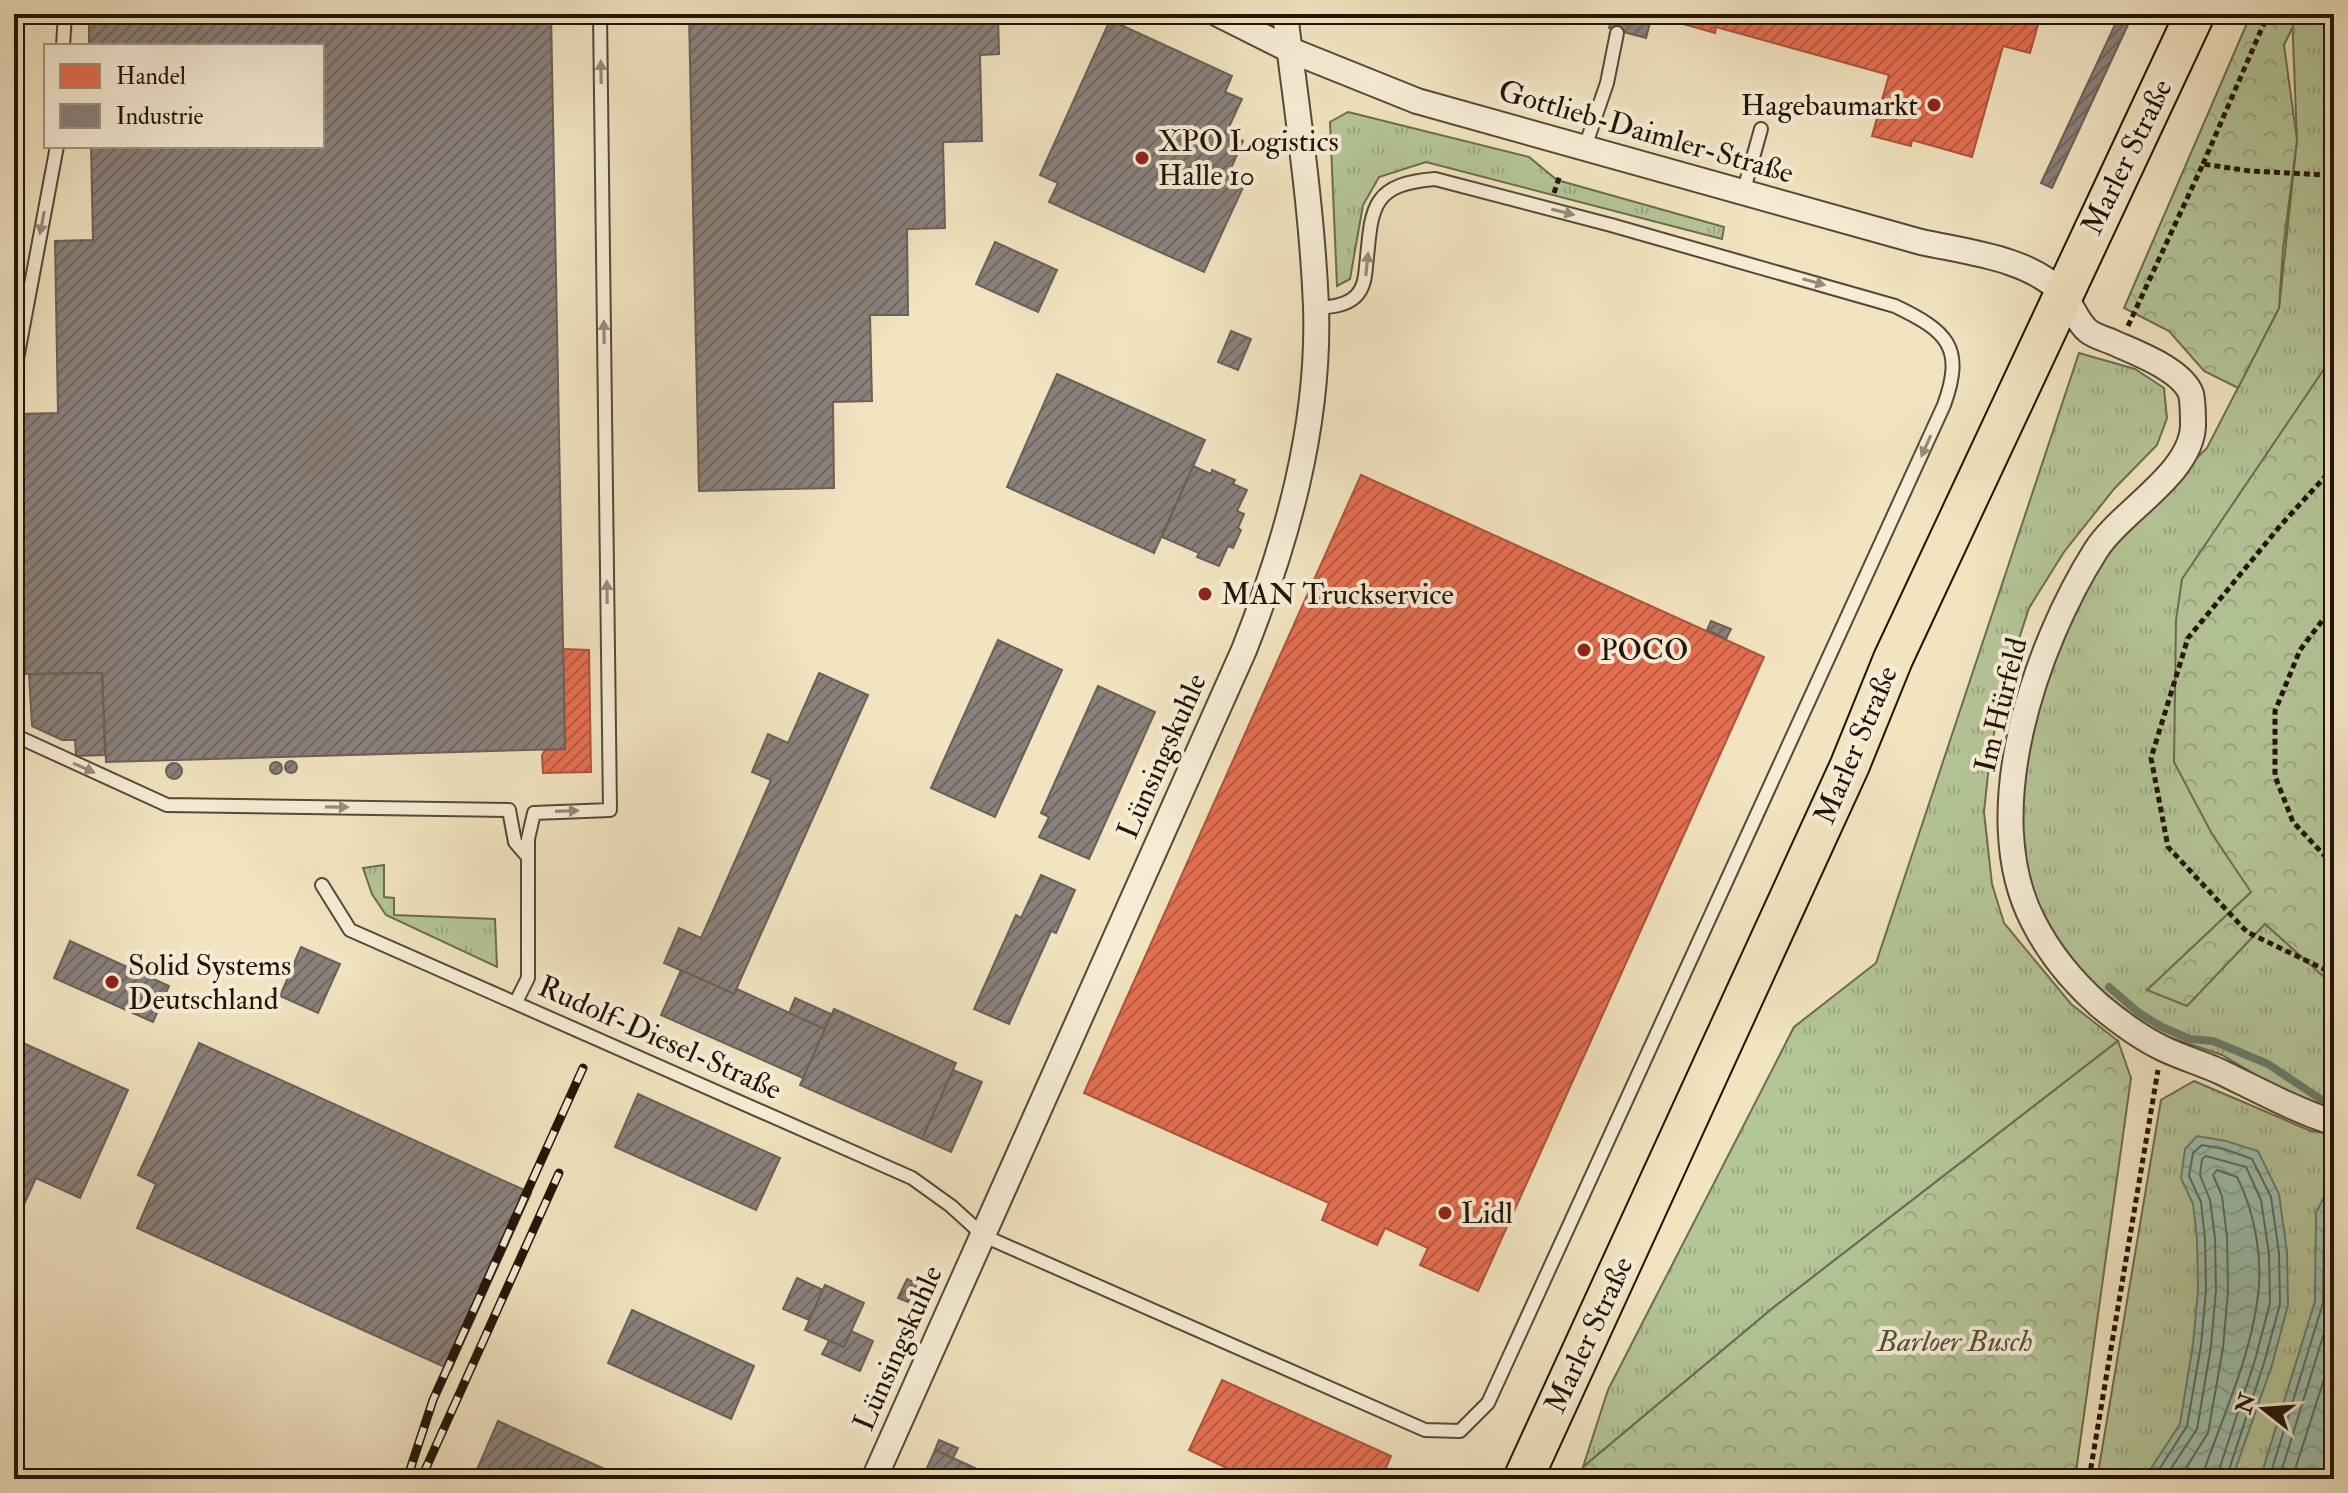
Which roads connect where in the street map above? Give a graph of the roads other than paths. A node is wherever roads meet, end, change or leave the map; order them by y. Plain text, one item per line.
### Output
1 (65, 14) edge
2 (600, 14) edge
3 (1218, 14) edge
4 (1285, 14) edge
5 (2195, 14) edge
6 (1617, 33) dead end
7 (63, 44) edge
8 (1290, 50) junction
9 (1761, 129) dead end
10 (1585, 147) junction
11 (57, 148) edge
12 (1743, 193) junction
13 (2062, 293) junction
14 (1316, 308) junction
15 (14, 375) edge
16 (14, 735) edge
17 (528, 857) junction
18 (322, 885) dead end
19 (516, 1002) junction
20 (2334, 1123) edge
21 (984, 1236) junction
22 (874, 1479) edge
23 (1523, 1479) edge

1 - 7 lane
17 -> 2 lane
3 - 8 street, Gottlieb-Daimler-Straße
4 - 8 street, Lünsingskuhle
5 - 13 main road, Marler Straße
6 - 10 lane
8 - 10 street, Gottlieb-Daimler-Straße
8 - 14 street, Lünsingskuhle
9 - 12 lane
10 - 12 street, Gottlieb-Daimler-Straße
11 -> 15 lane
12 - 13 street, Gottlieb-Daimler-Straße
13 - 20 street, Im Hürfeld
13 - 23 main road, Marler Straße
14 - 21 street, Lünsingskuhle
14 -> 21 lane, Rudolf-Diesel-Straße
16 -> 17 lane
17 - 19 lane
18 - 19 lane, Rudolf-Diesel-Straße
19 - 21 lane, Rudolf-Diesel-Straße
21 - 22 street, Lünsingskuhle

